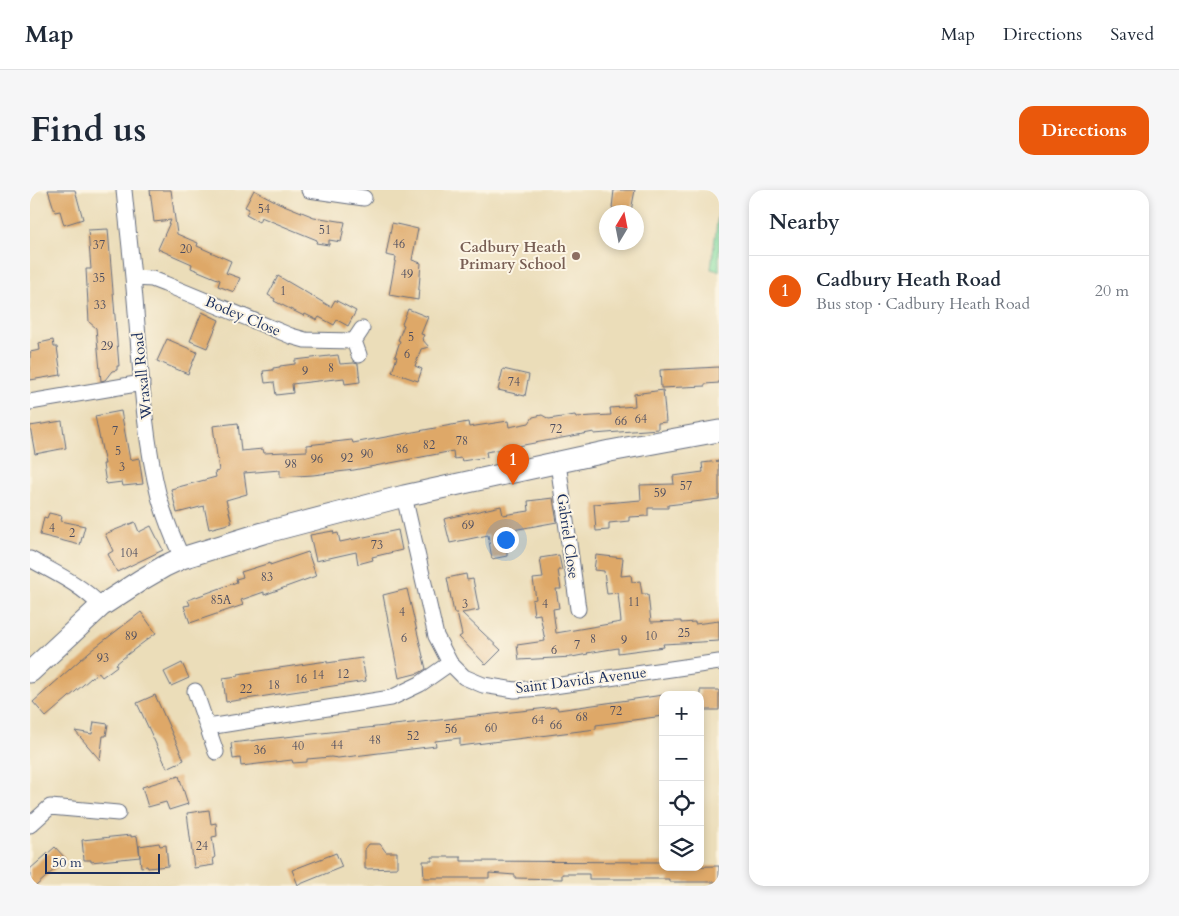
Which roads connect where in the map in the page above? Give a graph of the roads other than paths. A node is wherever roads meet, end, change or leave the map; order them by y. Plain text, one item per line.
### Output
1 (124, 190) edge
2 (309, 190) edge
3 (364, 198) dead end
4 (134, 278) junction
5 (359, 355) dead end
6 (142, 383) junction
7 (30, 402) edge
8 (719, 431) edge
9 (558, 463) junction
10 (404, 496) junction
11 (182, 558) junction
12 (30, 559) edge
13 (101, 606) junction
14 (578, 609) dead end
15 (719, 662) edge
16 (450, 663) junction
17 (30, 672) edge
18 (195, 691) dead end
19 (208, 727) junction
20 (216, 752) dead end
21 (118, 813) dead end
22 (30, 826) edge

1 - 4 street, Wraxall Road
2 - 3 street
4 - 5 street, Bodey Close
4 - 6 street, Wraxall Road
6 - 7 street
6 - 11 street, Wraxall Road
8 - 9 street
9 - 10 street
9 - 14 street, Gabriel Close
10 - 11 street
10 - 16 street, Saint Davids Avenue
11 - 13 street
12 - 13 street
13 - 17 street
15 - 16 street, Saint Davids Avenue
16 - 19 street
18 - 19 street
19 - 20 street
21 - 22 street

